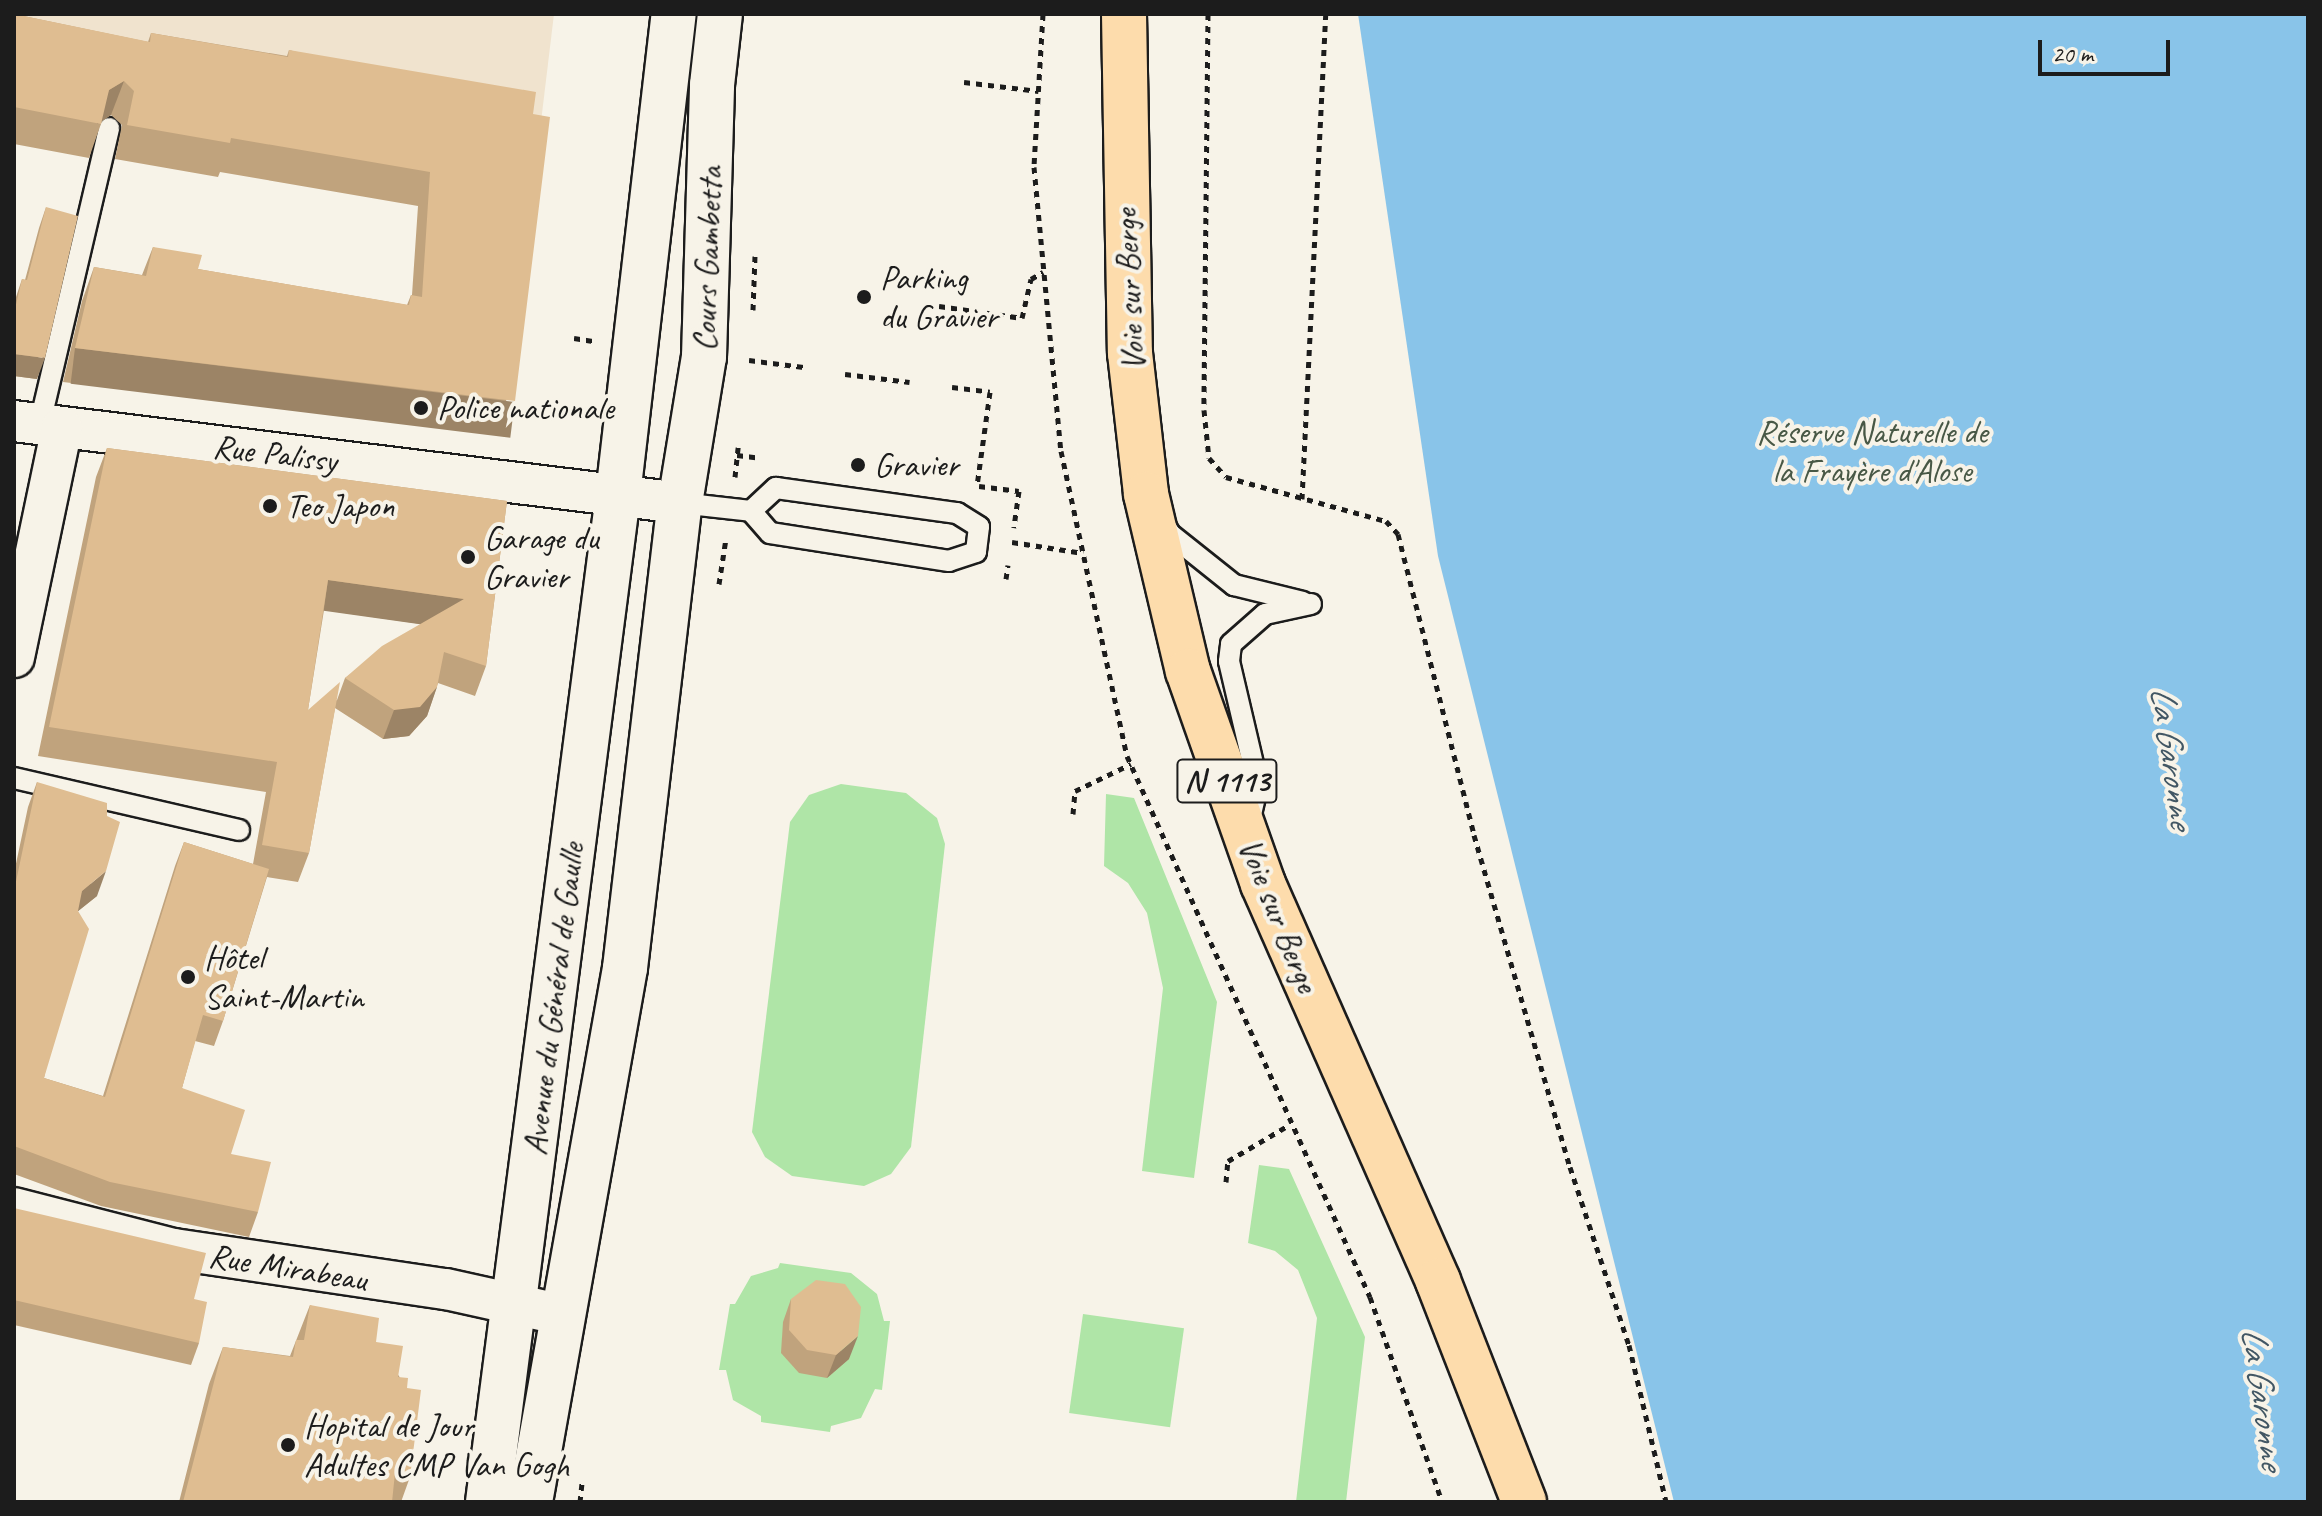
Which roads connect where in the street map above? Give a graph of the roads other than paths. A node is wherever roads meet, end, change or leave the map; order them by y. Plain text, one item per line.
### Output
1 (674, 14) edge
2 (720, 14) edge
3 (1124, 14) edge
4 (109, 128) edge
5 (39, 424) edge
6 (1146, 494) junction
7 (618, 495) junction
8 (680, 503) junction
9 (751, 511) junction
10 (14, 657) edge
11 (14, 778) edge
12 (239, 830) dead end
13 (1245, 833) junction
14 (14, 1208) edge
15 (514, 1304) junction
16 (563, 1315) junction
17 (488, 1502) edge
18 (530, 1502) edge
19 (1524, 1502) edge

1 - 7 main road, Cours Gambetta
2 - 8 main road, Cours Gambetta
3 - 6 main road, Voie sur Berge / N 1113
4 - 5 lane
5 - 7 street, Rue Palissy
5 - 10 street
6 - 13 main road, Voie sur Berge / N 1113
6 - 13 lane
7 - 8 street, Rue Palissy
7 - 15 main road, Avenue du Général de Gaulle
8 - 9 lane
8 - 16 main road, Avenue du Général de Gaulle
9 - 9 lane
11 - 12 lane
13 - 19 main road, Voie sur Berge / N 1113
14 - 15 street, Rue Mirabeau
15 - 16 street, Rue Mirabeau
15 - 17 main road, Avenue du Général de Gaulle
16 - 18 main road, Avenue du Général de Gaulle

